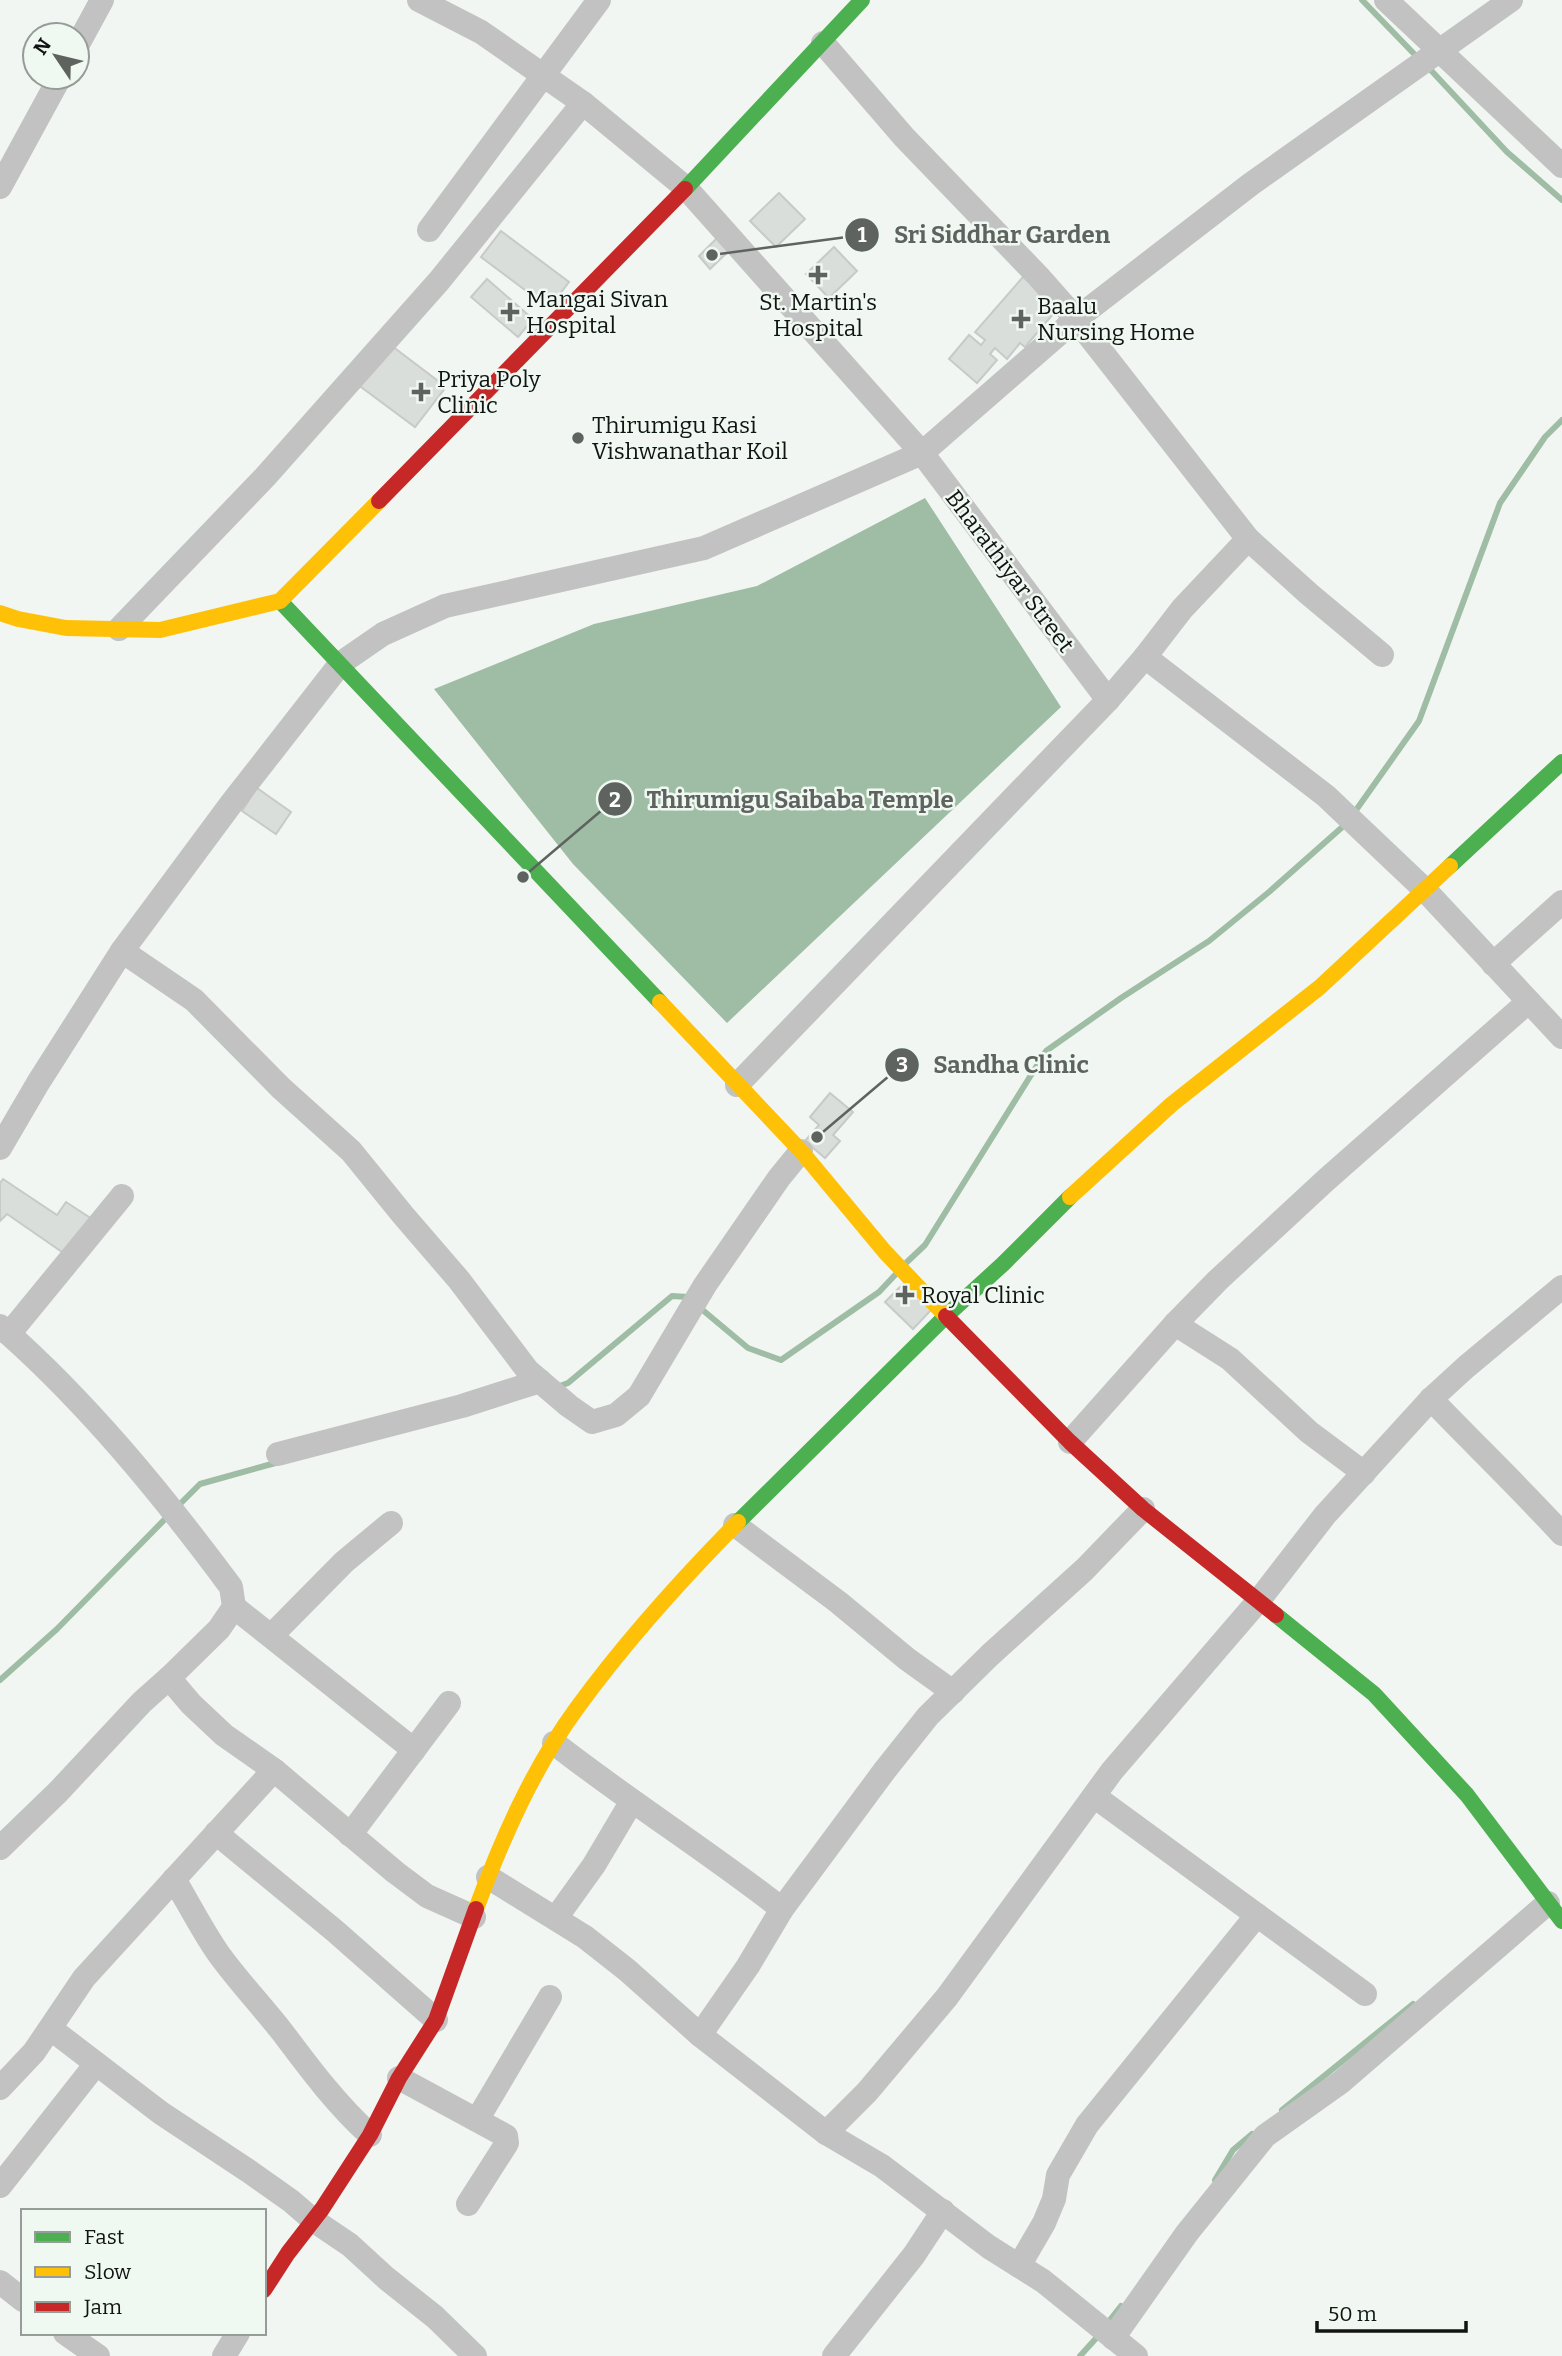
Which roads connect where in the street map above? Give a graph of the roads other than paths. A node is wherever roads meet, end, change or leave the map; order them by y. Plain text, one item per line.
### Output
1 (102, 0) edge
2 (419, 0) edge
3 (598, 0) edge
4 (862, 0) edge
5 (1386, 0) edge
6 (1511, 0) edge
7 (91, 21) edge
8 (822, 43) junction
9 (1434, 54) junction
10 (543, 75) junction
11 (52, 91) edge
12 (583, 103) junction
13 (1562, 166) edge
14 (0, 187) edge
15 (686, 188) junction
16 (429, 230) dead end
17 (1076, 319) junction
18 (922, 453) junction
19 (1248, 539) junction
20 (280, 601) junction
21 (0, 613) edge
22 (119, 629) junction
23 (1382, 655) dead end
24 (1145, 657) junction
25 (341, 663) junction
26 (1108, 700) junction
27 (1562, 762) edge
28 (1424, 888) junction
29 (1562, 902) edge
30 (122, 951) junction
31 (1493, 964) junction
32 (1528, 1002) junction
33 (1562, 1037) edge
34 (737, 1084) junction
35 (0, 1148) edge
36 (801, 1151) junction
37 (122, 1196) dead end
38 (1562, 1287) edge
39 (947, 1315) junction
40 (1175, 1324) junction
41 (5, 1330) edge
42 (534, 1376) junction
43 (1432, 1399) junction
44 (1070, 1441) junction
45 (278, 1454) dead end
46 (1364, 1473) junction
47 (1143, 1508) junction
48 (391, 1523) dead end
49 (735, 1525) junction
50 (1562, 1534) edge
51 (1259, 1600) junction
52 (234, 1607) junction
53 (272, 1635) junction
54 (169, 1678) junction
55 (953, 1692) junction
56 (449, 1703) dead end
57 (554, 1743) junction
58 (414, 1750) junction
59 (274, 1770) junction
60 (1094, 1796) junction
61 (632, 1801) junction
62 (216, 1833) junction
63 (350, 1835) junction
64 (0, 1848) edge
65 (488, 1877) junction
66 (174, 1879) junction
67 (782, 1909) junction
68 (1257, 1915) junction
69 (1557, 1915) edge
70 (474, 1917) junction
71 (556, 1917) junction
72 (1365, 1994) dead end
73 (550, 1997) dead end
74 (436, 2020) junction
75 (51, 2029) junction
76 (700, 2035) junction
77 (96, 2064) junction
78 (399, 2078) junction
79 (0, 2088) edge
80 (477, 2120) junction
81 (826, 2133) junction
82 (370, 2135) junction
83 (0, 2186) edge
84 (468, 2204) dead end
85 (943, 2211) junction
86 (313, 2220) junction
87 (1019, 2266) junction
88 (0, 2283) edge
89 (266, 2287) edge
90 (21, 2299) edge
91 (68, 2335) edge
92 (237, 2335) edge
93 (1123, 2346) edge
94 (98, 2356) edge
95 (224, 2356) edge
96 (475, 2356) edge
97 (834, 2356) edge

1 - 7 street
2 - 10 street, Bharathiyar Street
3 - 10 street
4 - 8 street
5 - 9 street
6 - 9 street
8 - 15 street
8 - 17 street
9 - 13 street
9 - 17 street
10 - 12 street, Bharathiyar Street
10 - 16 street
11 - 14 street
12 - 15 street, Bharathiyar Street
12 - 22 street
15 - 18 street, Bharathiyar Street
15 - 20 street
17 - 18 street
17 - 19 street
18 - 25 street
18 - 26 street, Bharathiyar Street
19 - 23 street
19 - 24 street
20 - 22 street
20 - 25 street
21 - 22 street
24 - 26 street
24 - 28 street
25 - 30 street
25 - 34 street
26 - 34 street
27 - 28 street
28 - 31 street
28 - 39 street
29 - 31 street
30 - 35 street
30 - 42 street
31 - 32 street
32 - 33 street
32 - 40 street
34 - 36 street
36 - 39 street
36 - 42 street
37 - 41 street
38 - 43 street
39 - 44 street
39 - 49 street
40 - 44 street
40 - 46 street
41 - 52 street
42 - 45 street
43 - 46 street
43 - 50 street
44 - 47 street
46 - 51 street
47 - 51 street
47 - 55 street
48 - 53 street
49 - 55 street
49 - 57 street
51 - 60 street
51 - 69 street
52 - 53 street
52 - 54 street
53 - 58 street
54 - 59 street
54 - 64 street
55 - 67 street
56 - 58 street
57 - 61 street
57 - 65 street
58 - 63 street
59 - 62 street
59 - 63 street
60 - 68 street
60 - 81 street
61 - 67 street
61 - 71 street
62 - 66 street
62 - 74 street
63 - 70 street
65 - 70 street
65 - 71 street
66 - 75 street
66 - 82 street
67 - 76 street
68 - 72 street
68 - 87 street
69 - 93 street
70 - 74 street
71 - 76 street
73 - 80 street
74 - 78 street
75 - 77 street
75 - 79 street
76 - 81 street
77 - 83 street
77 - 86 street
78 - 80 street
78 - 82 street
80 - 84 street
81 - 85 street
82 - 86 street
85 - 87 street
85 - 97 street
86 - 89 street
86 - 96 street
87 - 93 street
88 - 90 street
91 - 94 street
92 - 95 street

